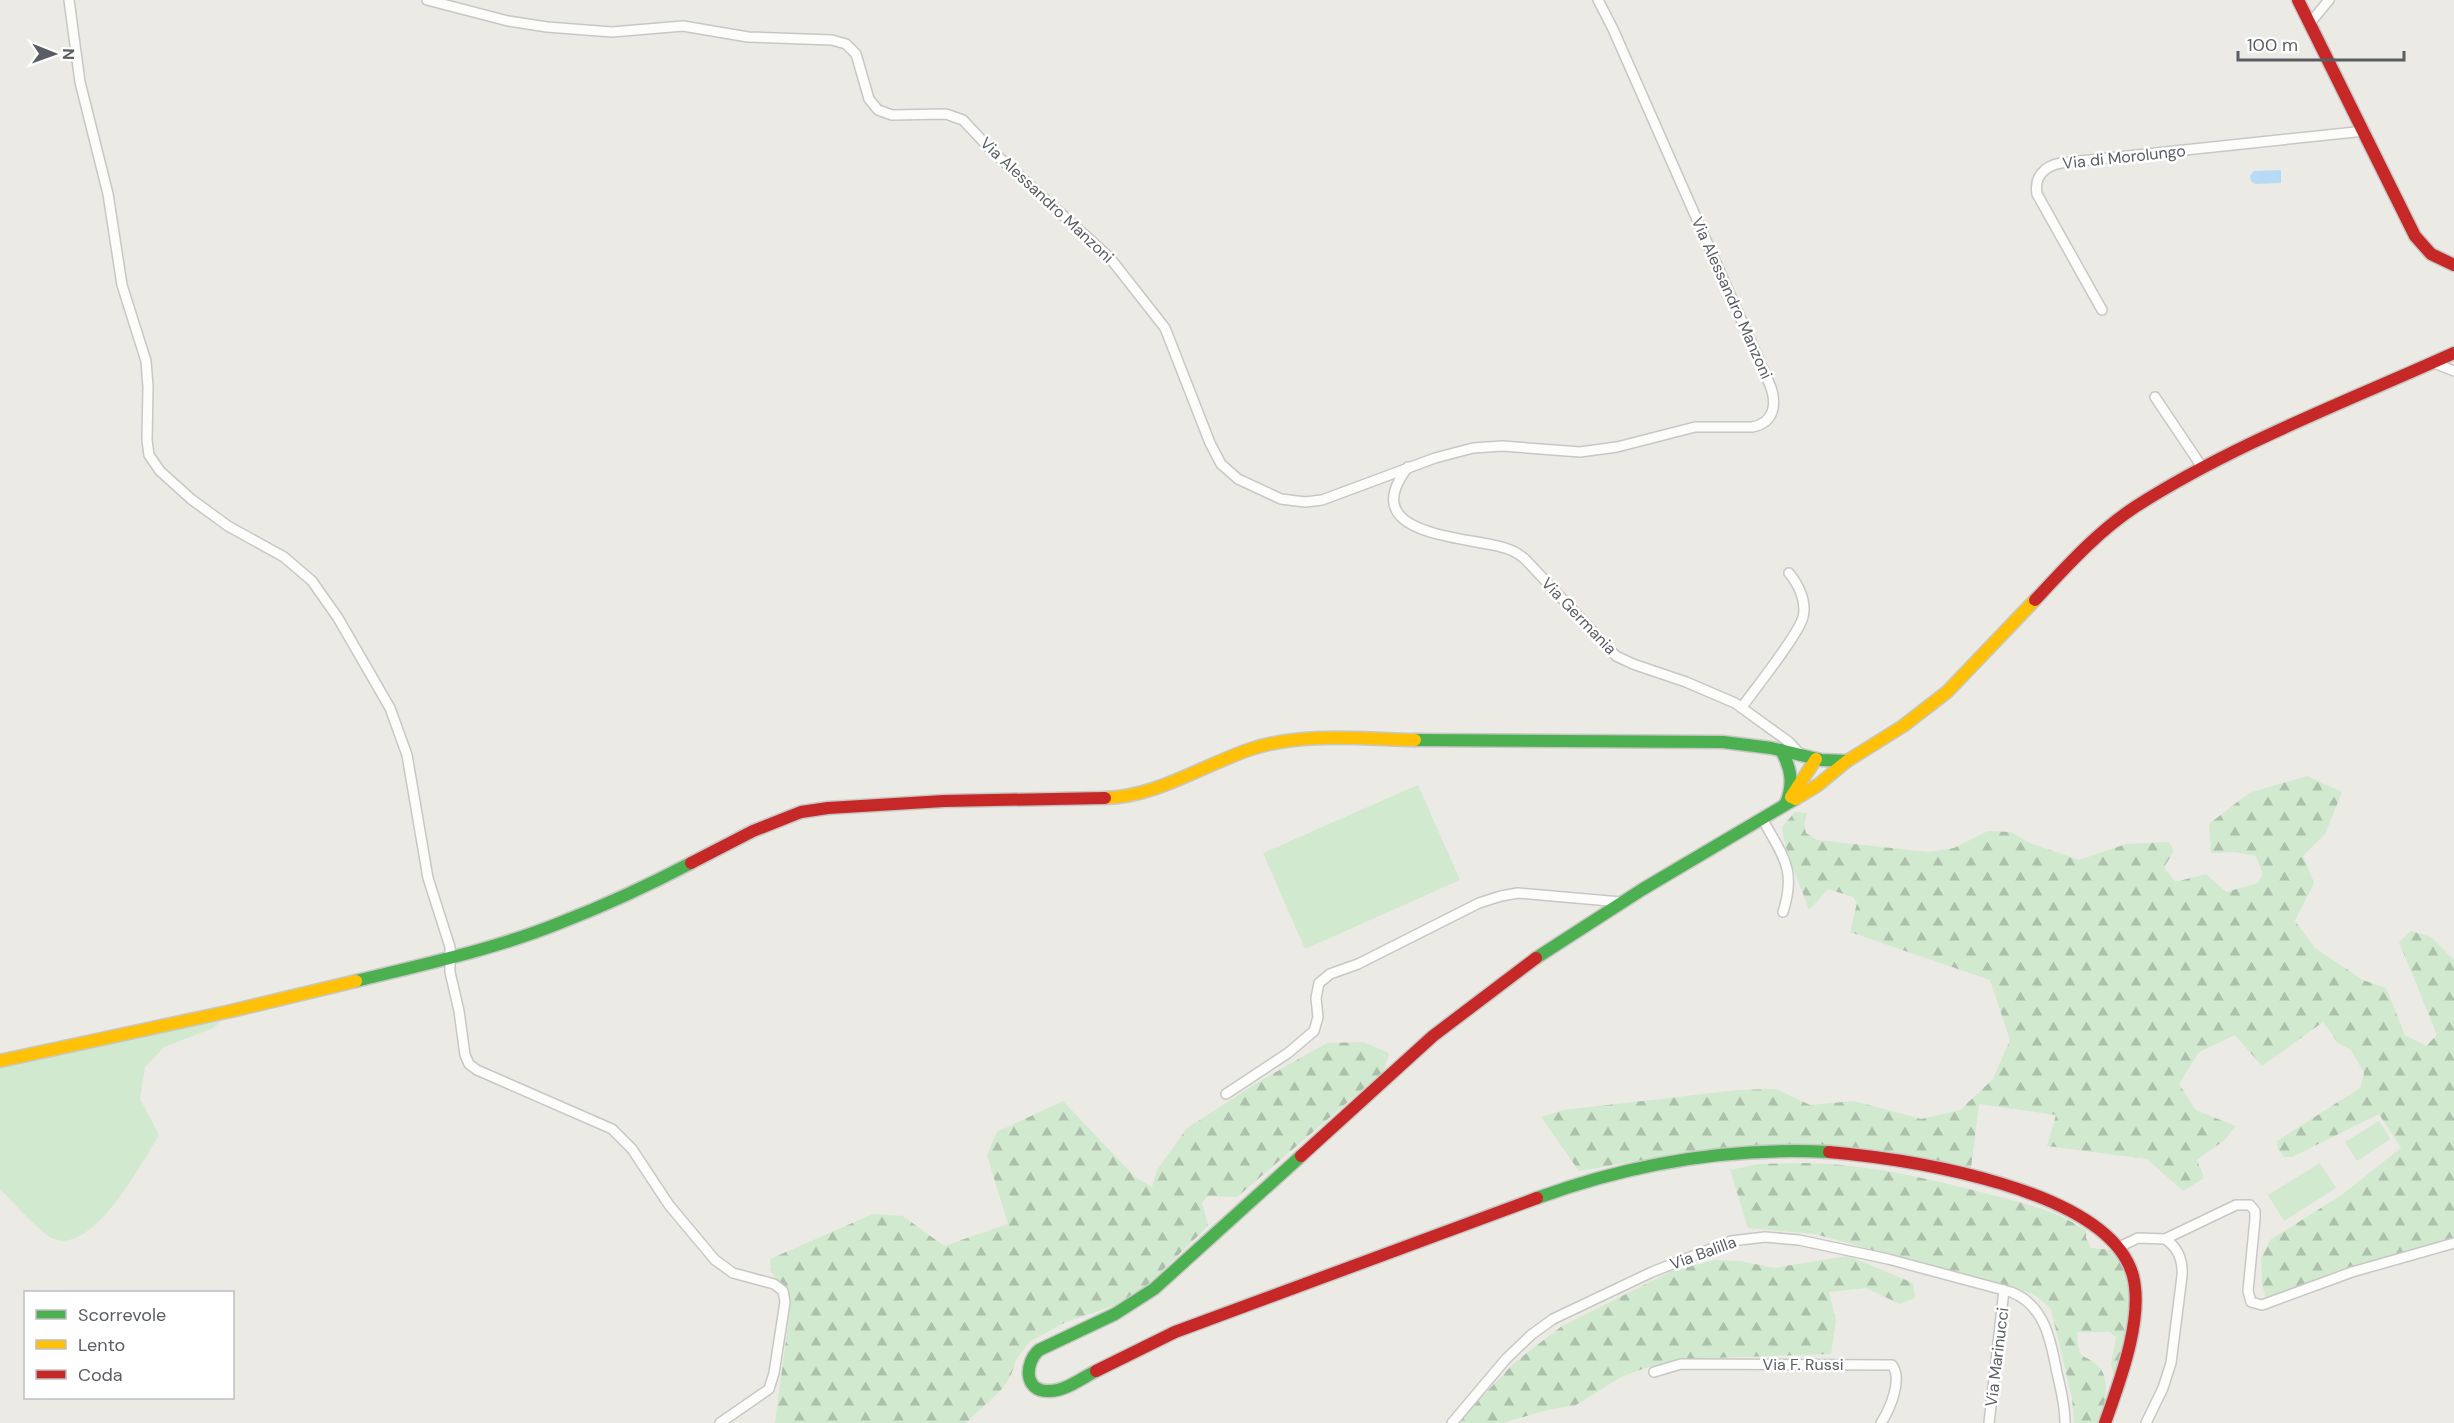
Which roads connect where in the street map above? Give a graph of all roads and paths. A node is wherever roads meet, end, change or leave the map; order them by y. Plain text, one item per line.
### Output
1 (69, 0) edge
2 (427, 0) edge
3 (1598, 0) edge
4 (2298, 0) edge
5 (2329, 0) edge
6 (2310, 23) junction
7 (2365, 131) junction
8 (2452, 261) edge
9 (2102, 310) dead end
10 (2454, 353) edge
11 (2434, 363) junction
12 (2454, 371) edge
13 (2155, 397) dead end
14 (1408, 467) junction
15 (2202, 467) junction
16 (1789, 573) dead end
17 (1742, 707) junction
18 (1781, 750) junction
19 (1802, 756) junction
20 (1816, 759) junction
21 (1847, 761) junction
22 (1808, 791) junction
23 (1786, 802) junction
24 (1762, 818) junction
25 (1624, 902) junction
26 (1782, 912) dead end
27 (451, 958) junction
28 (0, 1061) edge
29 (1226, 1094) dead end
30 (2166, 1239) junction
31 (2454, 1243) edge
32 (2117, 1248) junction
33 (2004, 1290) junction
34 (1654, 1372) dead end
35 (720, 1423) edge
36 (1452, 1423) edge
37 (1881, 1423) edge
38 (1989, 1423) edge
39 (2065, 1423) edge
40 (2105, 1423) edge
41 (2146, 1423) edge

1 - 27 street
2 - 14 street, Via Alessandro Manzoni
3 - 14 street, Via Alessandro Manzoni
4 - 6 street
5 - 6 street
6 - 7 street
7 - 8 street
7 - 9 street, Via di Morolungo
10 - 11 street
11 - 12 street
11 - 15 street
13 - 15 street
14 - 17 street, Via Germania
15 - 21 street
16 - 17 street
17 - 19 street, Via Germania
18 - 19 street
18 - 23 street
18 - 27 street
19 - 20 street
20 - 21 street
20 - 22 street
20 - 23 street
21 - 22 street
22 - 23 street
23 - 24 street
24 - 25 street
24 - 26 street
25 - 29 street
25 - 32 street
27 - 28 street
27 - 35 street
30 - 31 street
30 - 32 street
30 - 41 street
32 - 40 street
33 - 36 street, Via Balilla
33 - 38 street, Via Marinucci
33 - 39 street, Via Balilla
34 - 37 street, Via F. Russi

